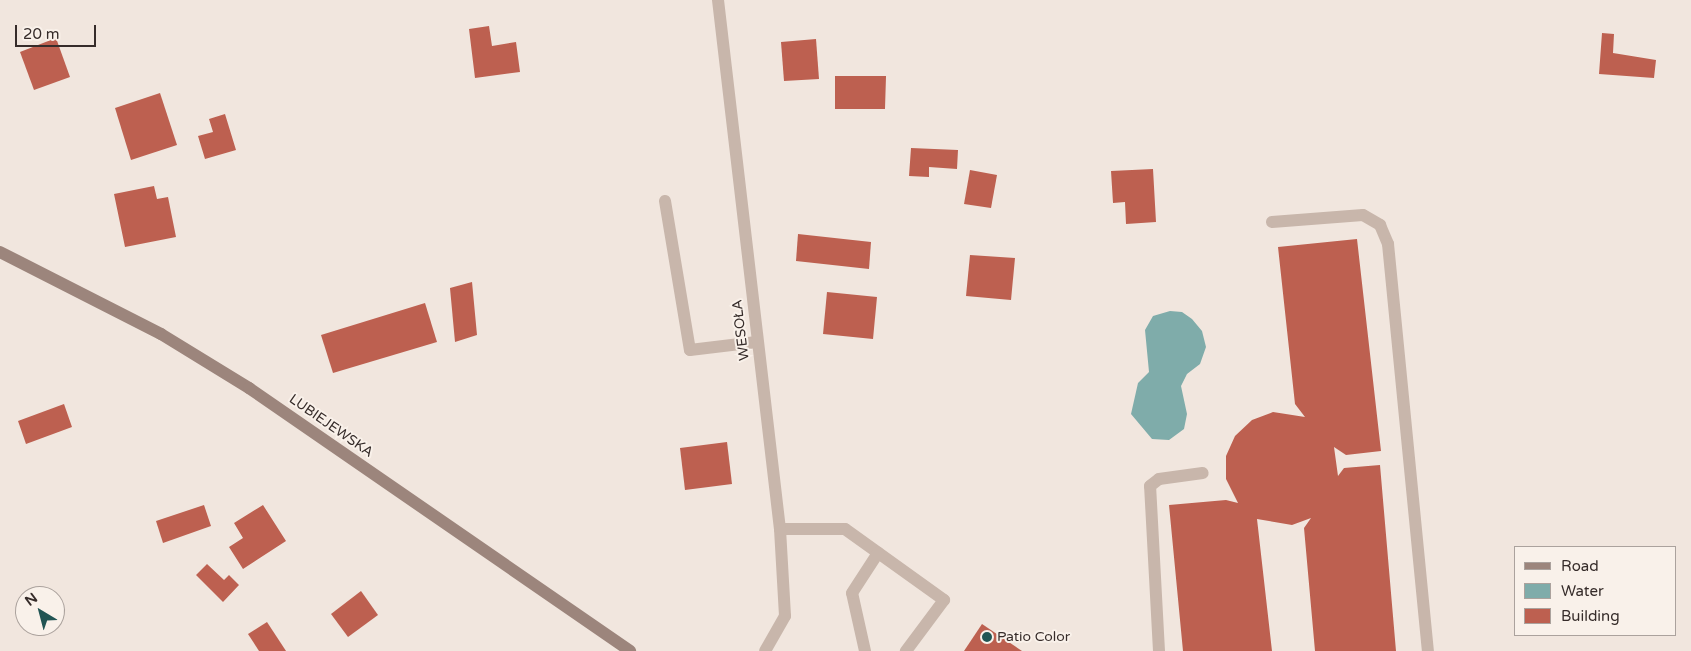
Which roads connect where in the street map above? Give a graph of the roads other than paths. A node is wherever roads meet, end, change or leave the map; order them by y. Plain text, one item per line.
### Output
1 (718, 0) edge
2 (665, 201) dead end
3 (1272, 222) dead end
4 (0, 252) edge
5 (757, 342) junction
6 (1203, 473) dead end
7 (780, 529) junction
8 (878, 553) junction
9 (630, 651) edge
10 (765, 651) edge
11 (865, 651) edge
12 (906, 651) edge
13 (1159, 651) edge
14 (1428, 651) edge

1 - 5 street, WESOŁA
2 - 5 street
3 - 14 street
4 - 9 main road, LUBIEJEWSKA
5 - 7 street, WESOŁA
6 - 13 street
7 - 8 street
7 - 10 street, WESOŁA
8 - 11 street
8 - 12 street

